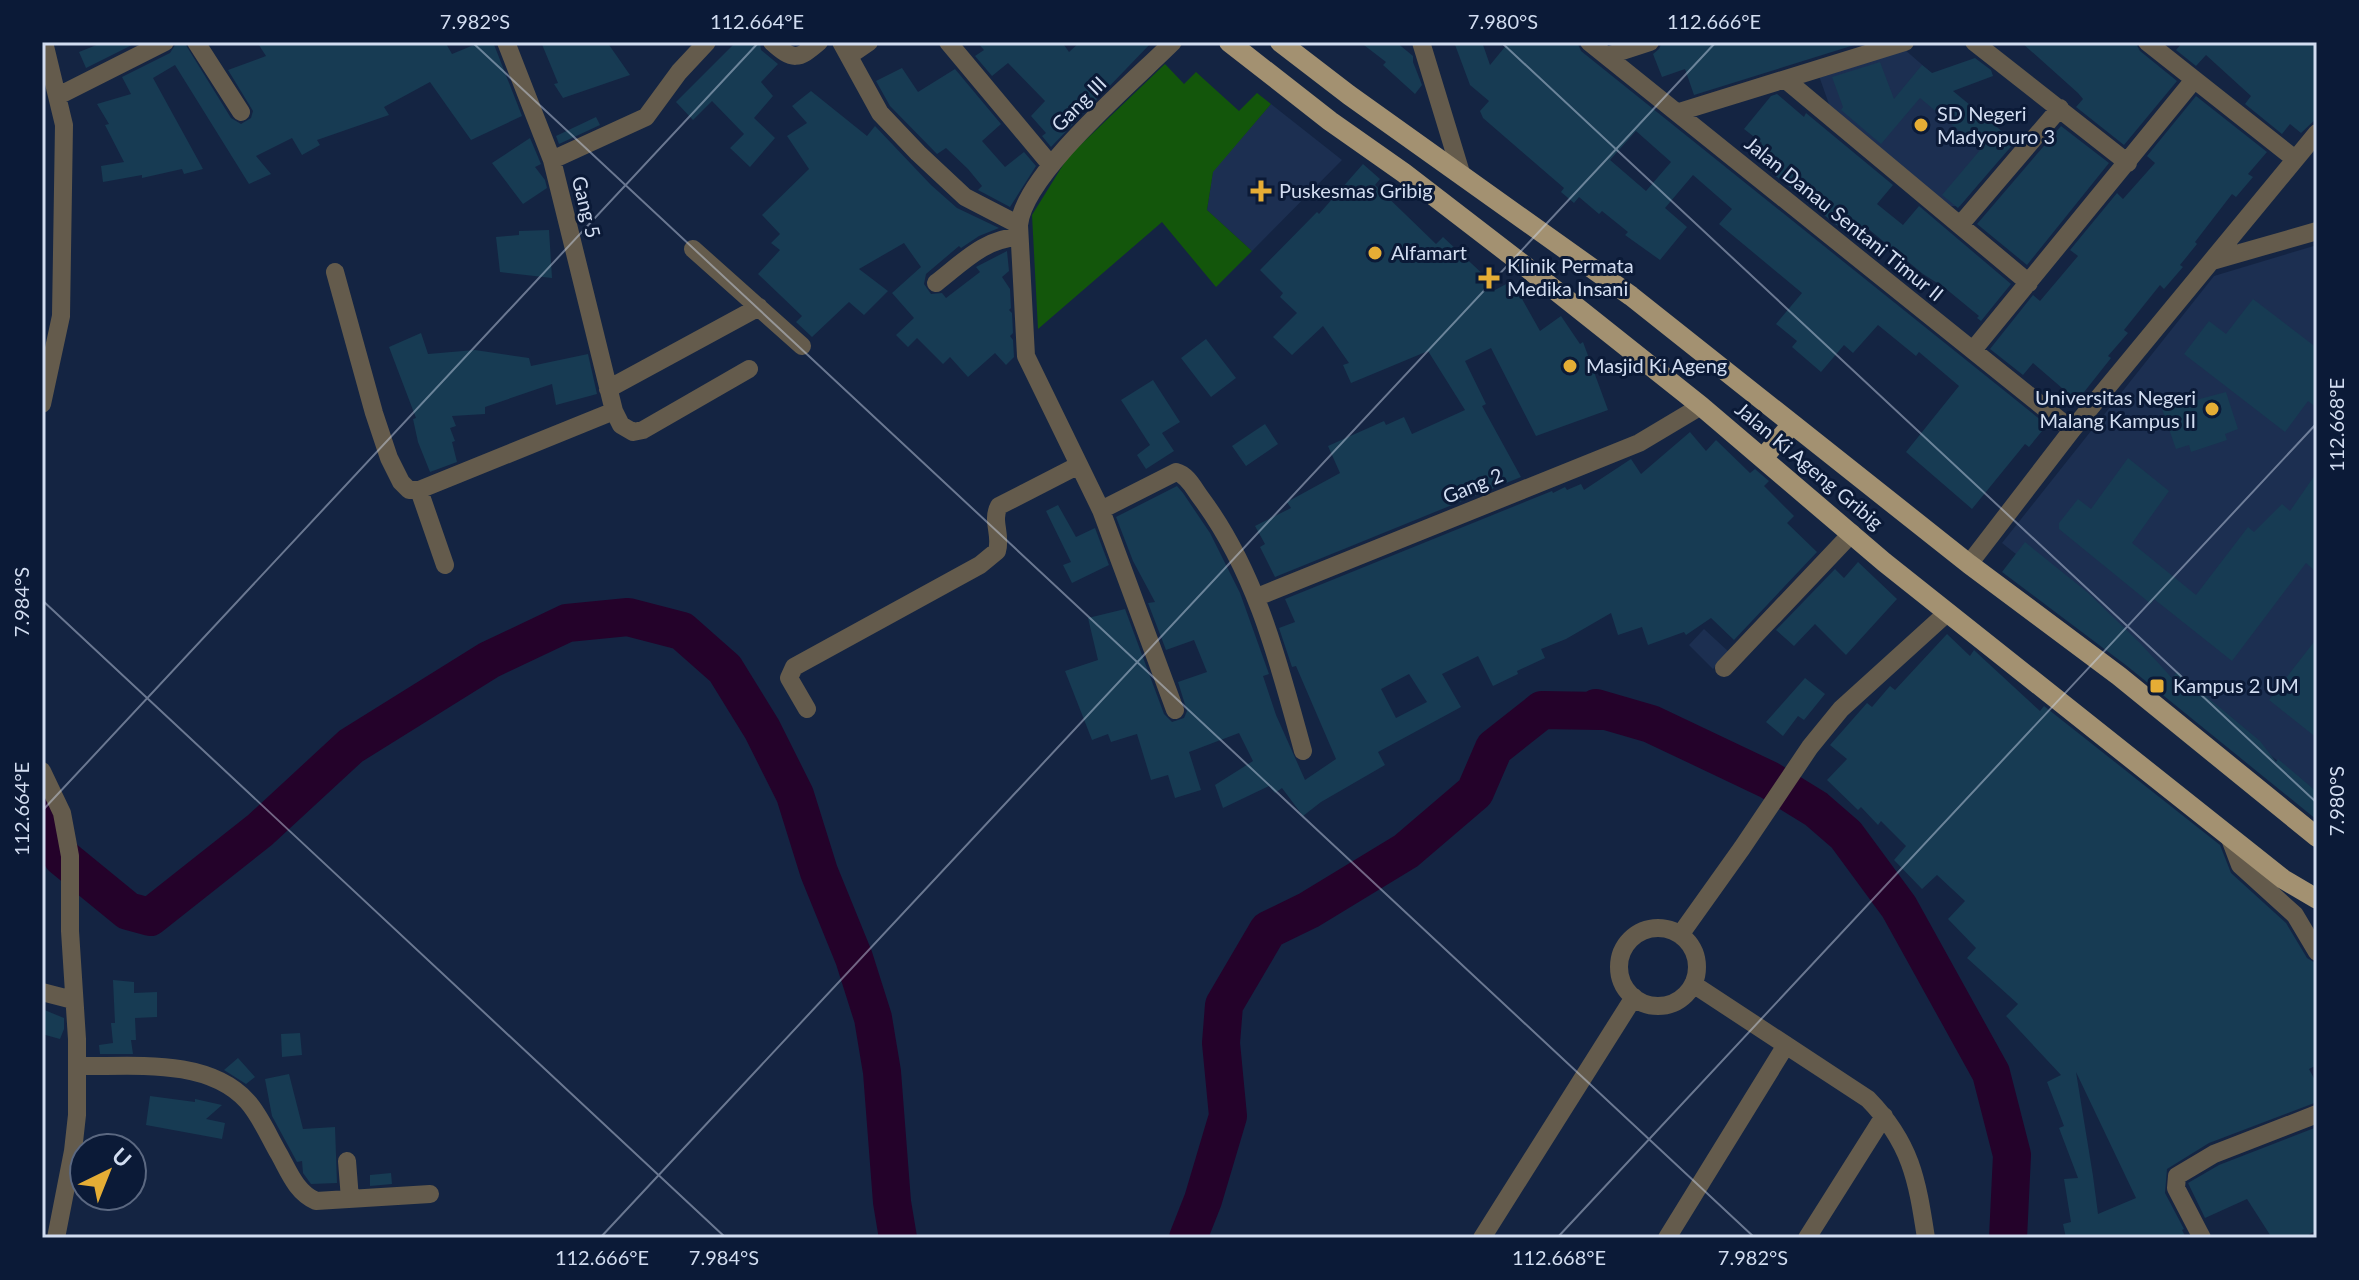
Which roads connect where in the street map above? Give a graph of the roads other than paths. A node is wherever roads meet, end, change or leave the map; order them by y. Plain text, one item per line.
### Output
1 (44, 42) edge
2 (165, 42) edge
3 (196, 42) edge
4 (506, 42) edge
5 (707, 42) edge
6 (772, 42) edge
7 (819, 42) edge
8 (869, 42) edge
9 (948, 42) edge
10 (1173, 42) edge
11 (1229, 42) edge
12 (1280, 42) edge
13 (1421, 42) edge
14 (1589, 42) edge
15 (1650, 42) edge
16 (1905, 42) edge
17 (1974, 42) edge
18 (2147, 42) edge
19 (846, 48) edge
20 (1607, 56) junction
21 (1786, 80) junction
22 (2193, 81) junction
23 (58, 96) junction
24 (2060, 108) junction
25 (241, 112) dead end
26 (1679, 112) junction
27 (2317, 133) edge
28 (2295, 159) junction
29 (552, 160) junction
30 (2128, 163) junction
31 (1050, 164) junction
32 (1461, 173) junction
33 (1960, 225) junction
34 (1019, 231) junction
35 (2317, 231) edge
36 (693, 249) dead end
37 (2212, 261) junction
38 (335, 272) dead end
39 (936, 283) dead end
40 (2029, 283) junction
41 (759, 307) junction
42 (802, 346) dead end
43 (1973, 350) junction
44 (749, 369) dead end
45 (608, 389) junction
46 (42, 404) edge
47 (1701, 406) junction
48 (614, 411) junction
49 (1792, 424) junction
50 (2072, 430) junction
51 (1763, 458) junction
52 (1079, 465) junction
53 (419, 490) junction
54 (1101, 510) junction
55 (1852, 533) junction
56 (1969, 564) junction
57 (445, 565) dead end
58 (1257, 597) junction
59 (1948, 612) junction
60 (1724, 668) dead end
61 (807, 709) dead end
62 (1175, 710) dead end
63 (1303, 751) dead end
64 (42, 771) edge
65 (2229, 836) junction
66 (2317, 837) edge
67 (2317, 899) edge
68 (1680, 935) junction
69 (2317, 952) edge
70 (1693, 984) junction
71 (42, 992) edge
72 (1634, 997) junction
73 (73, 1000) junction
74 (1786, 1045) junction
75 (77, 1066) junction
76 (1884, 1116) junction
77 (2313, 1116) edge
78 (2317, 1136) edge
79 (347, 1161) dead end
80 (430, 1194) dead end
81 (350, 1199) junction
82 (56, 1238) edge
83 (1482, 1238) edge
84 (1667, 1238) edge
85 (1807, 1238) edge
86 (1926, 1238) edge
87 (2202, 1238) edge

1 - 23 street
2 - 23 street
3 - 25 street
4 - 29 street, Gang 5
5 - 29 street
6 - 7 street
8 - 19 street
9 - 31 street
10 - 31 street, Gang III
11 - 47 main road, Jalan Ki Ageng Gribig
12 - 32 main road, Jalan Ki Ageng Gribig
13 - 32 street
14 - 20 street, Jalan Danau Sentani Timur II
15 - 20 street
16 - 21 street
17 - 24 street
18 - 22 street
19 - 34 street
20 - 26 street, Jalan Danau Sentani Timur II
21 - 26 street
21 - 33 street
22 - 28 street
22 - 30 street
23 - 46 street
24 - 30 street
24 - 33 street
26 - 43 street, Jalan Danau Sentani Timur II
27 - 28 street
28 - 37 street
29 - 45 street, Gang 5
30 - 40 street
31 - 34 street, Gang III
32 - 49 main road, Jalan Ki Ageng Gribig
33 - 40 street
34 - 39 street
34 - 52 street
35 - 37 street
36 - 41 street
37 - 50 street
38 - 53 street
40 - 43 street
41 - 42 street
41 - 45 street
43 - 50 street, Jalan Danau Sentani Timur II
44 - 48 street
45 - 48 street, Gang 5
47 - 51 main road, Jalan Ki Ageng Gribig
47 - 58 street, Gang 2
48 - 53 street
49 - 51 main road
49 - 56 main road, Jalan Ki Ageng Gribig
50 - 56 street
51 - 55 main road, Jalan Ki Ageng Gribig
52 - 54 street
52 - 61 street
53 - 57 street
54 - 58 street
54 - 62 street
55 - 59 main road, Jalan Ki Ageng Gribig
55 - 60 street
56 - 66 main road, Jalan Ki Ageng Gribig
58 - 63 street
59 - 65 main road, Jalan Ki Ageng Gribig
59 - 68 street
64 - 73 street
65 - 67 main road, Jalan Ki Ageng Gribig
65 - 69 street
68 - 70 street
68 - 72 street
70 - 72 street
70 - 74 street
71 - 73 street
72 - 83 street
73 - 75 street
74 - 76 street
74 - 84 street
75 - 81 street
75 - 82 street
76 - 85 street
76 - 86 street
77 - 78 street
77 - 87 street
79 - 81 street
80 - 81 street

